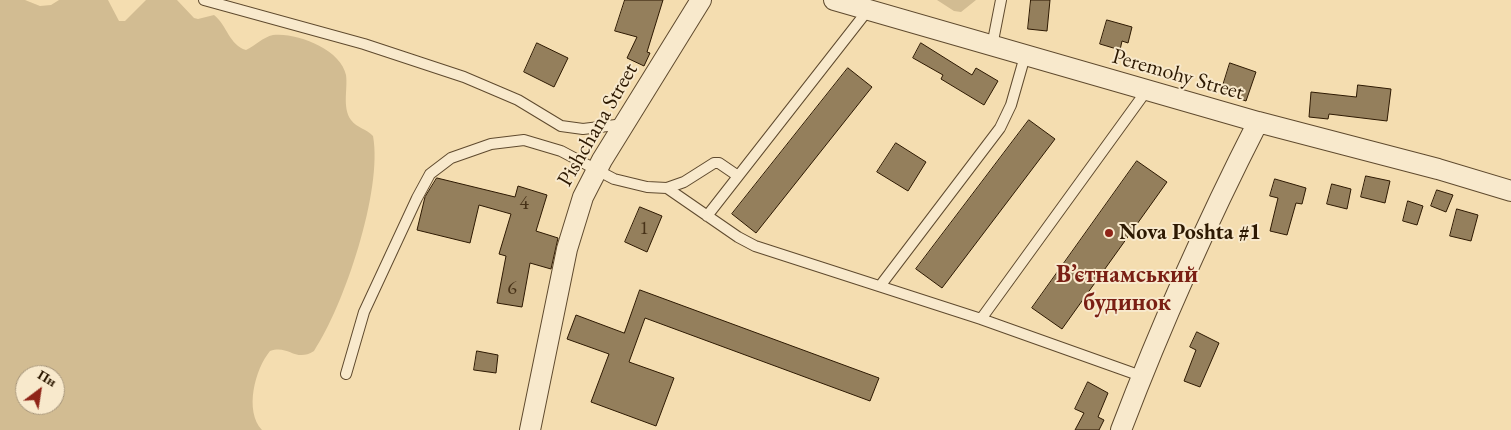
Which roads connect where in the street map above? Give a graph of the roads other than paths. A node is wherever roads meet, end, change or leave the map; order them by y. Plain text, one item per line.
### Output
1 (204, 0) edge
2 (701, 0) edge
3 (834, 0) edge
4 (1001, 0) edge
5 (868, 10) junction
6 (992, 46) junction
7 (1025, 56) junction
8 (1147, 90) junction
9 (1258, 122) junction
10 (624, 124) junction
11 (596, 170) junction
12 (738, 176) junction
13 (667, 188) junction
14 (1511, 191) edge
15 (707, 216) junction
16 (880, 286) junction
17 (980, 319) junction
18 (346, 374) dead end
19 (1141, 376) junction
20 (530, 430) edge
21 (1121, 430) edge

1 - 10 lane
2 - 10 street, Pishchana Street
3 - 5 street, Peremohy Street
4 - 6 lane
5 - 6 street, Peremohy Street
5 - 12 lane
6 - 7 street, Peremohy Street
7 - 8 street, Peremohy Street
7 - 16 lane
8 - 9 street, Peremohy Street
8 - 17 lane
9 - 14 street, Peremohy Street
9 - 19 street
10 - 11 street, Pishchana Street
11 - 13 lane
11 - 18 lane
11 - 20 street, Pishchana Street
12 - 13 lane
12 - 15 lane
13 - 15 lane
15 - 16 lane
16 - 17 lane
17 - 19 lane
19 - 21 street

